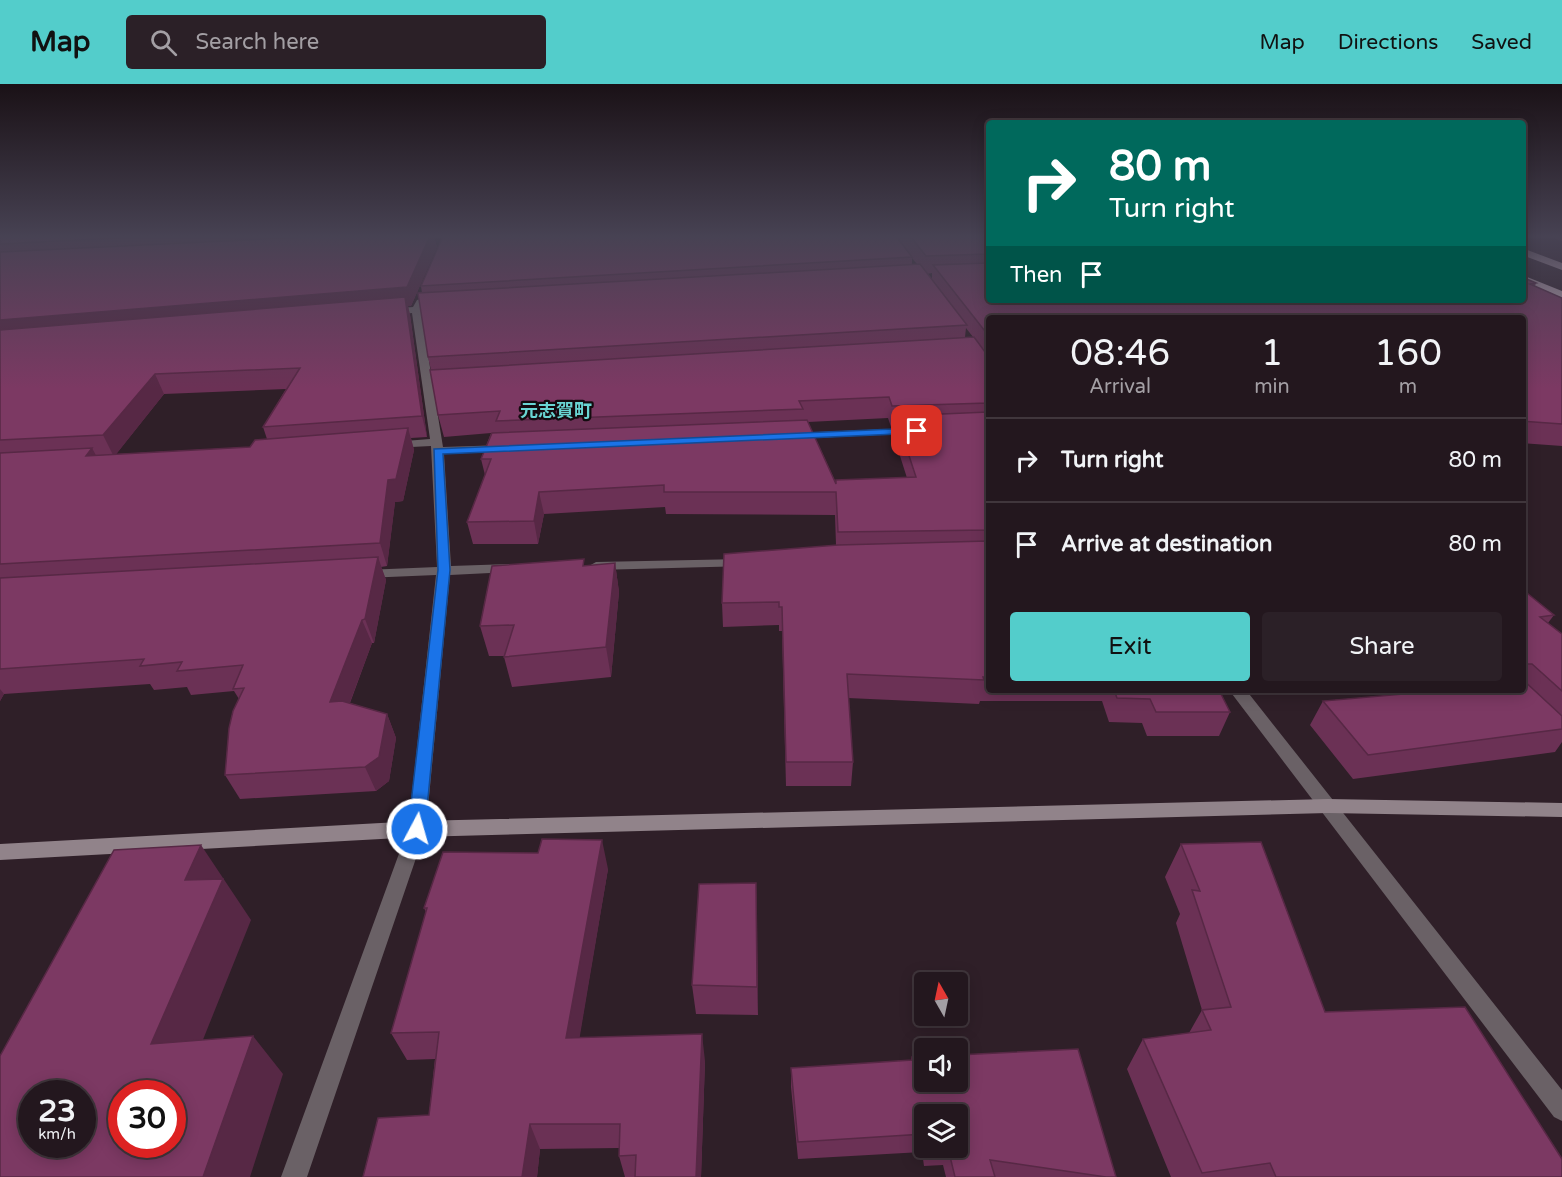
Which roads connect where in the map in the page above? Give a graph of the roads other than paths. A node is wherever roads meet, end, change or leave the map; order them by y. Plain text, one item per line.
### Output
1 (1542, 287) edge
2 (425, 290) edge
3 (1562, 296) edge
4 (452, 308) edge
5 (416, 310) junction
6 (381, 313) edge
7 (929, 430) edge
8 (785, 436) edge
9 (378, 446) edge
10 (436, 446) junction
11 (522, 448) edge
12 (752, 563) edge
13 (586, 567) edge
14 (527, 568) edge
15 (444, 570) junction
16 (351, 575) edge
17 (1239, 693) edge
18 (1328, 806) junction
19 (1562, 810) edge
20 (417, 829) junction
21 (0, 852) edge
22 (1562, 1109) edge
23 (294, 1177) edge

1 - 3 highway
2 - 5 street
4 - 5 street
5 - 6 street
5 - 10 street
7 - 8 street
9 - 10 street
10 - 11 street
10 - 15 street
12 - 13 street
14 - 15 street
15 - 16 street
15 - 20 street
17 - 18 street
18 - 19 street
18 - 20 street
18 - 22 street
20 - 21 street
20 - 23 street

